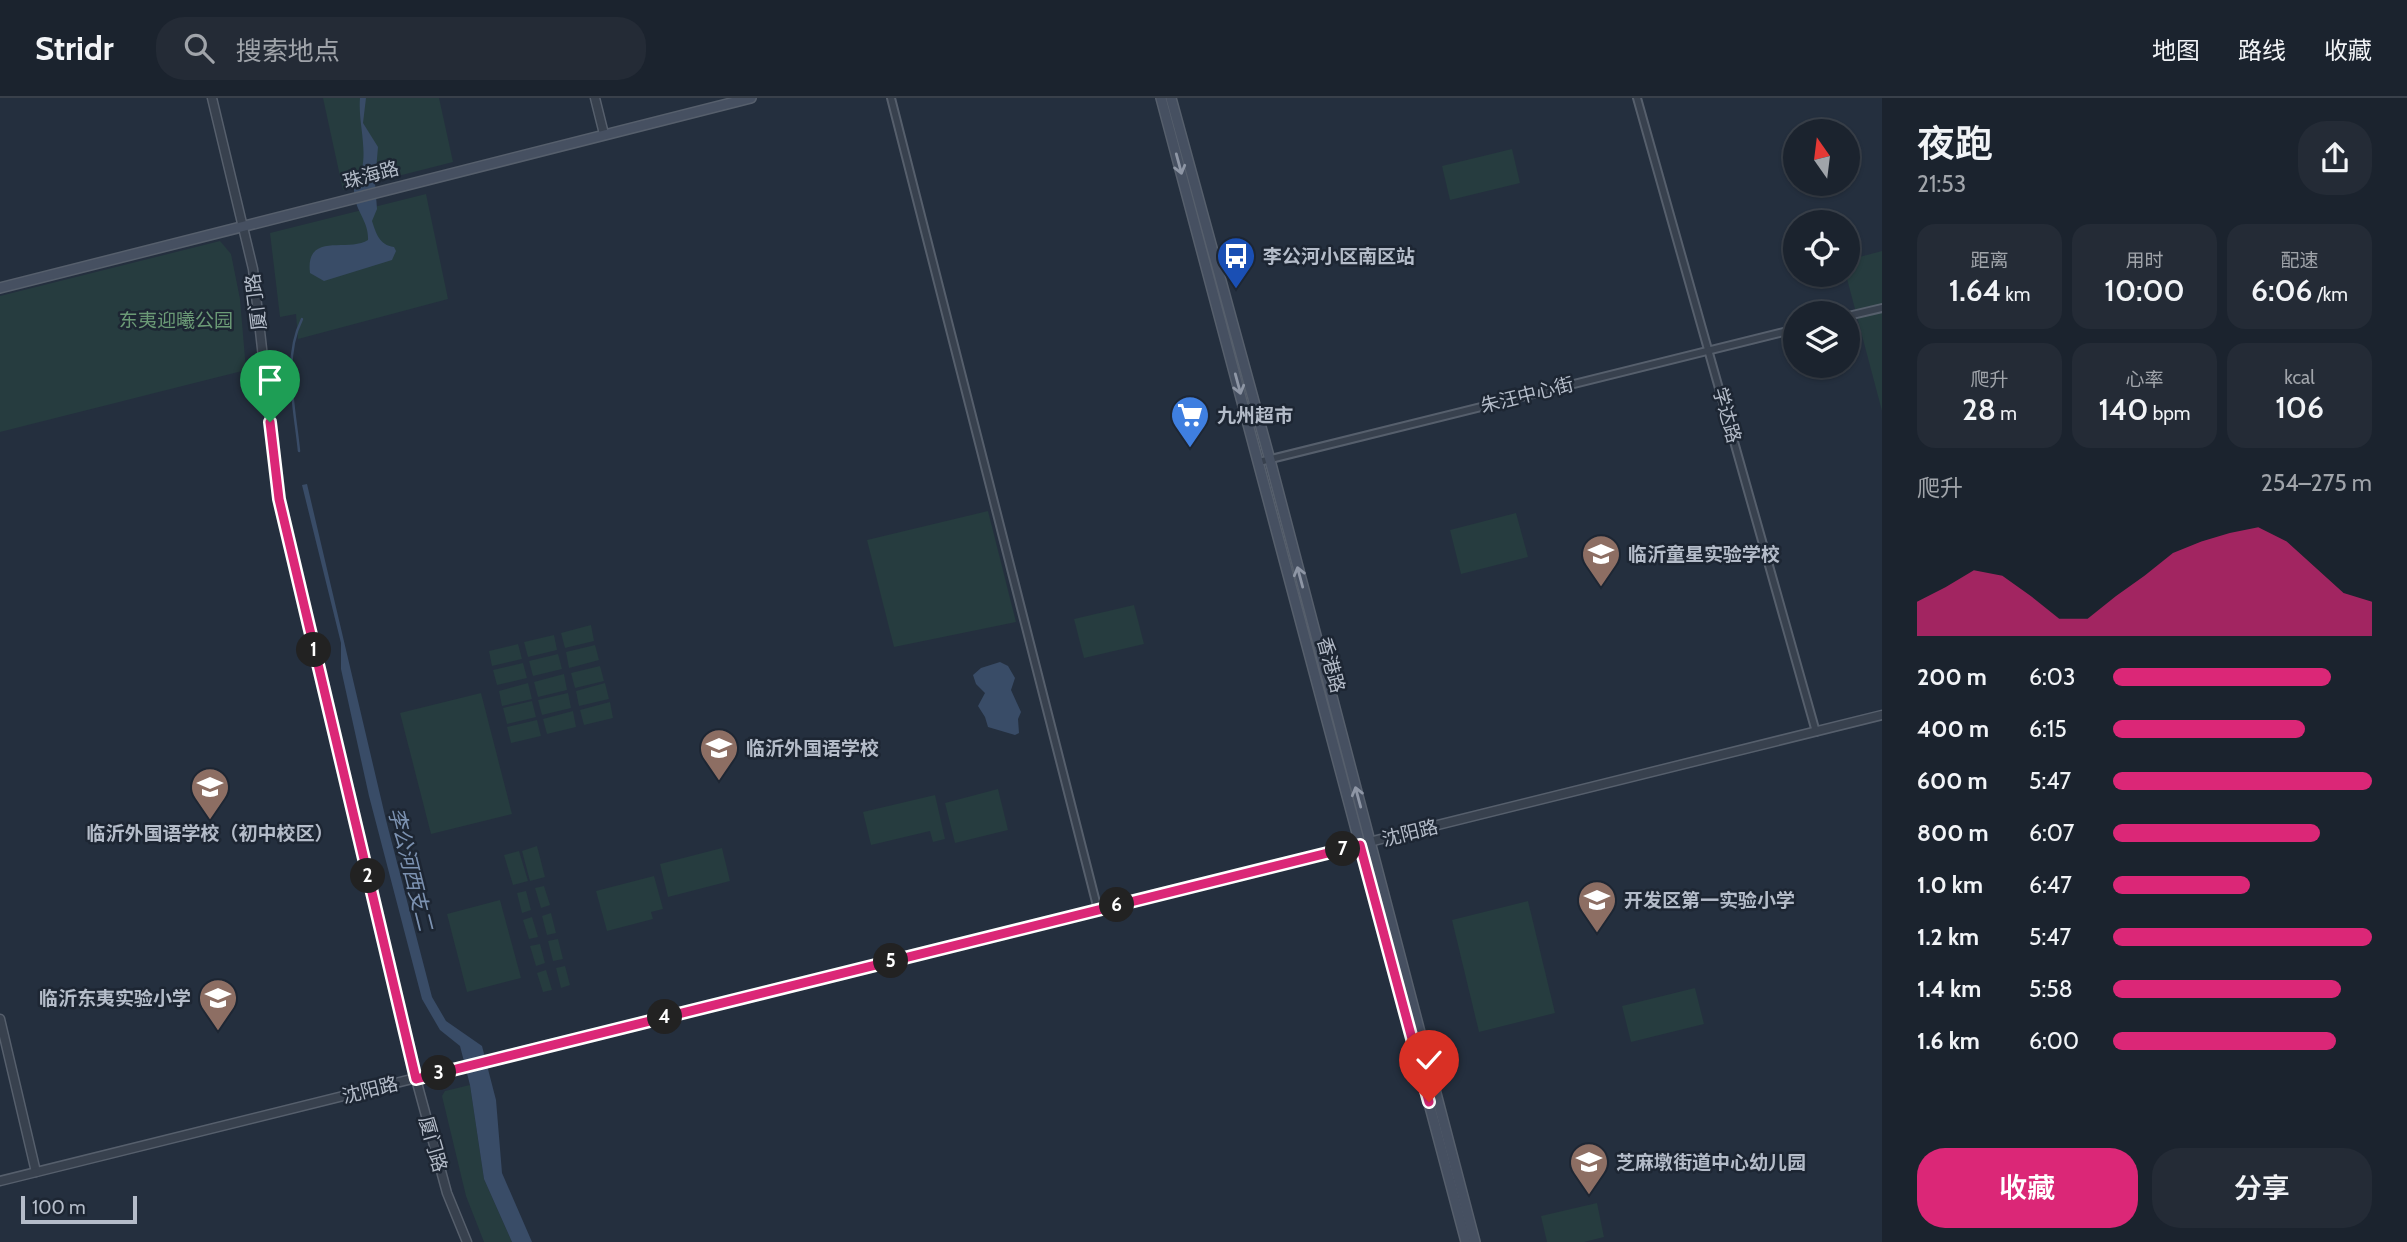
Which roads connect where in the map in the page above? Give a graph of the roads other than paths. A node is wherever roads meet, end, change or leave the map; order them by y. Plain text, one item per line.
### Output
1 (212, 98) edge
2 (595, 98) edge
3 (751, 98) edge
4 (891, 98) edge
5 (1161, 98) edge
6 (1171, 98) edge
7 (1637, 98) edge
8 (604, 134) junction
9 (243, 227) junction
10 (0, 288) edge
11 (1882, 308) edge
12 (1860, 313) edge
13 (1783, 332) edge
14 (1709, 350) junction
15 (1270, 460) junction
16 (1259, 462) junction
17 (1882, 715) edge
18 (1816, 732) junction
19 (1365, 844) junction
20 (1098, 909) junction
21 (0, 1019) edge
22 (416, 1079) junction
23 (36, 1172) junction
24 (0, 1181) edge
25 (467, 1242) edge
26 (1466, 1242) edge
27 (1475, 1242) edge

1 - 9 street, 厦门路
2 - 8 street
3 - 8 main road, 珠海路
4 - 20 street
5 -> 16 main road, 香港路
6 - 15 main road, 香港路
7 - 14 street, 学达路
8 - 9 main road, 珠海路
9 - 10 main road, 珠海路
9 - 22 street, 厦门路
11 - 12 street
13 - 14 street, 朱汪中心街
14 - 15 street, 朱汪中心街
14 - 18 street, 学达路
15 - 16 street, 朱汪中心街
19 -> 15 main road, 香港路
16 - 19 main road, 香港路
17 - 18 street, 沈阳路
18 - 19 street, 沈阳路
19 - 20 street, 沈阳路
19 - 26 main road, 香港路
19 - 27 main road, 香港路
20 - 22 street, 沈阳路
21 - 23 street
22 - 23 street, 沈阳路
22 - 25 street, 厦门路
23 - 24 street, 沈阳路

